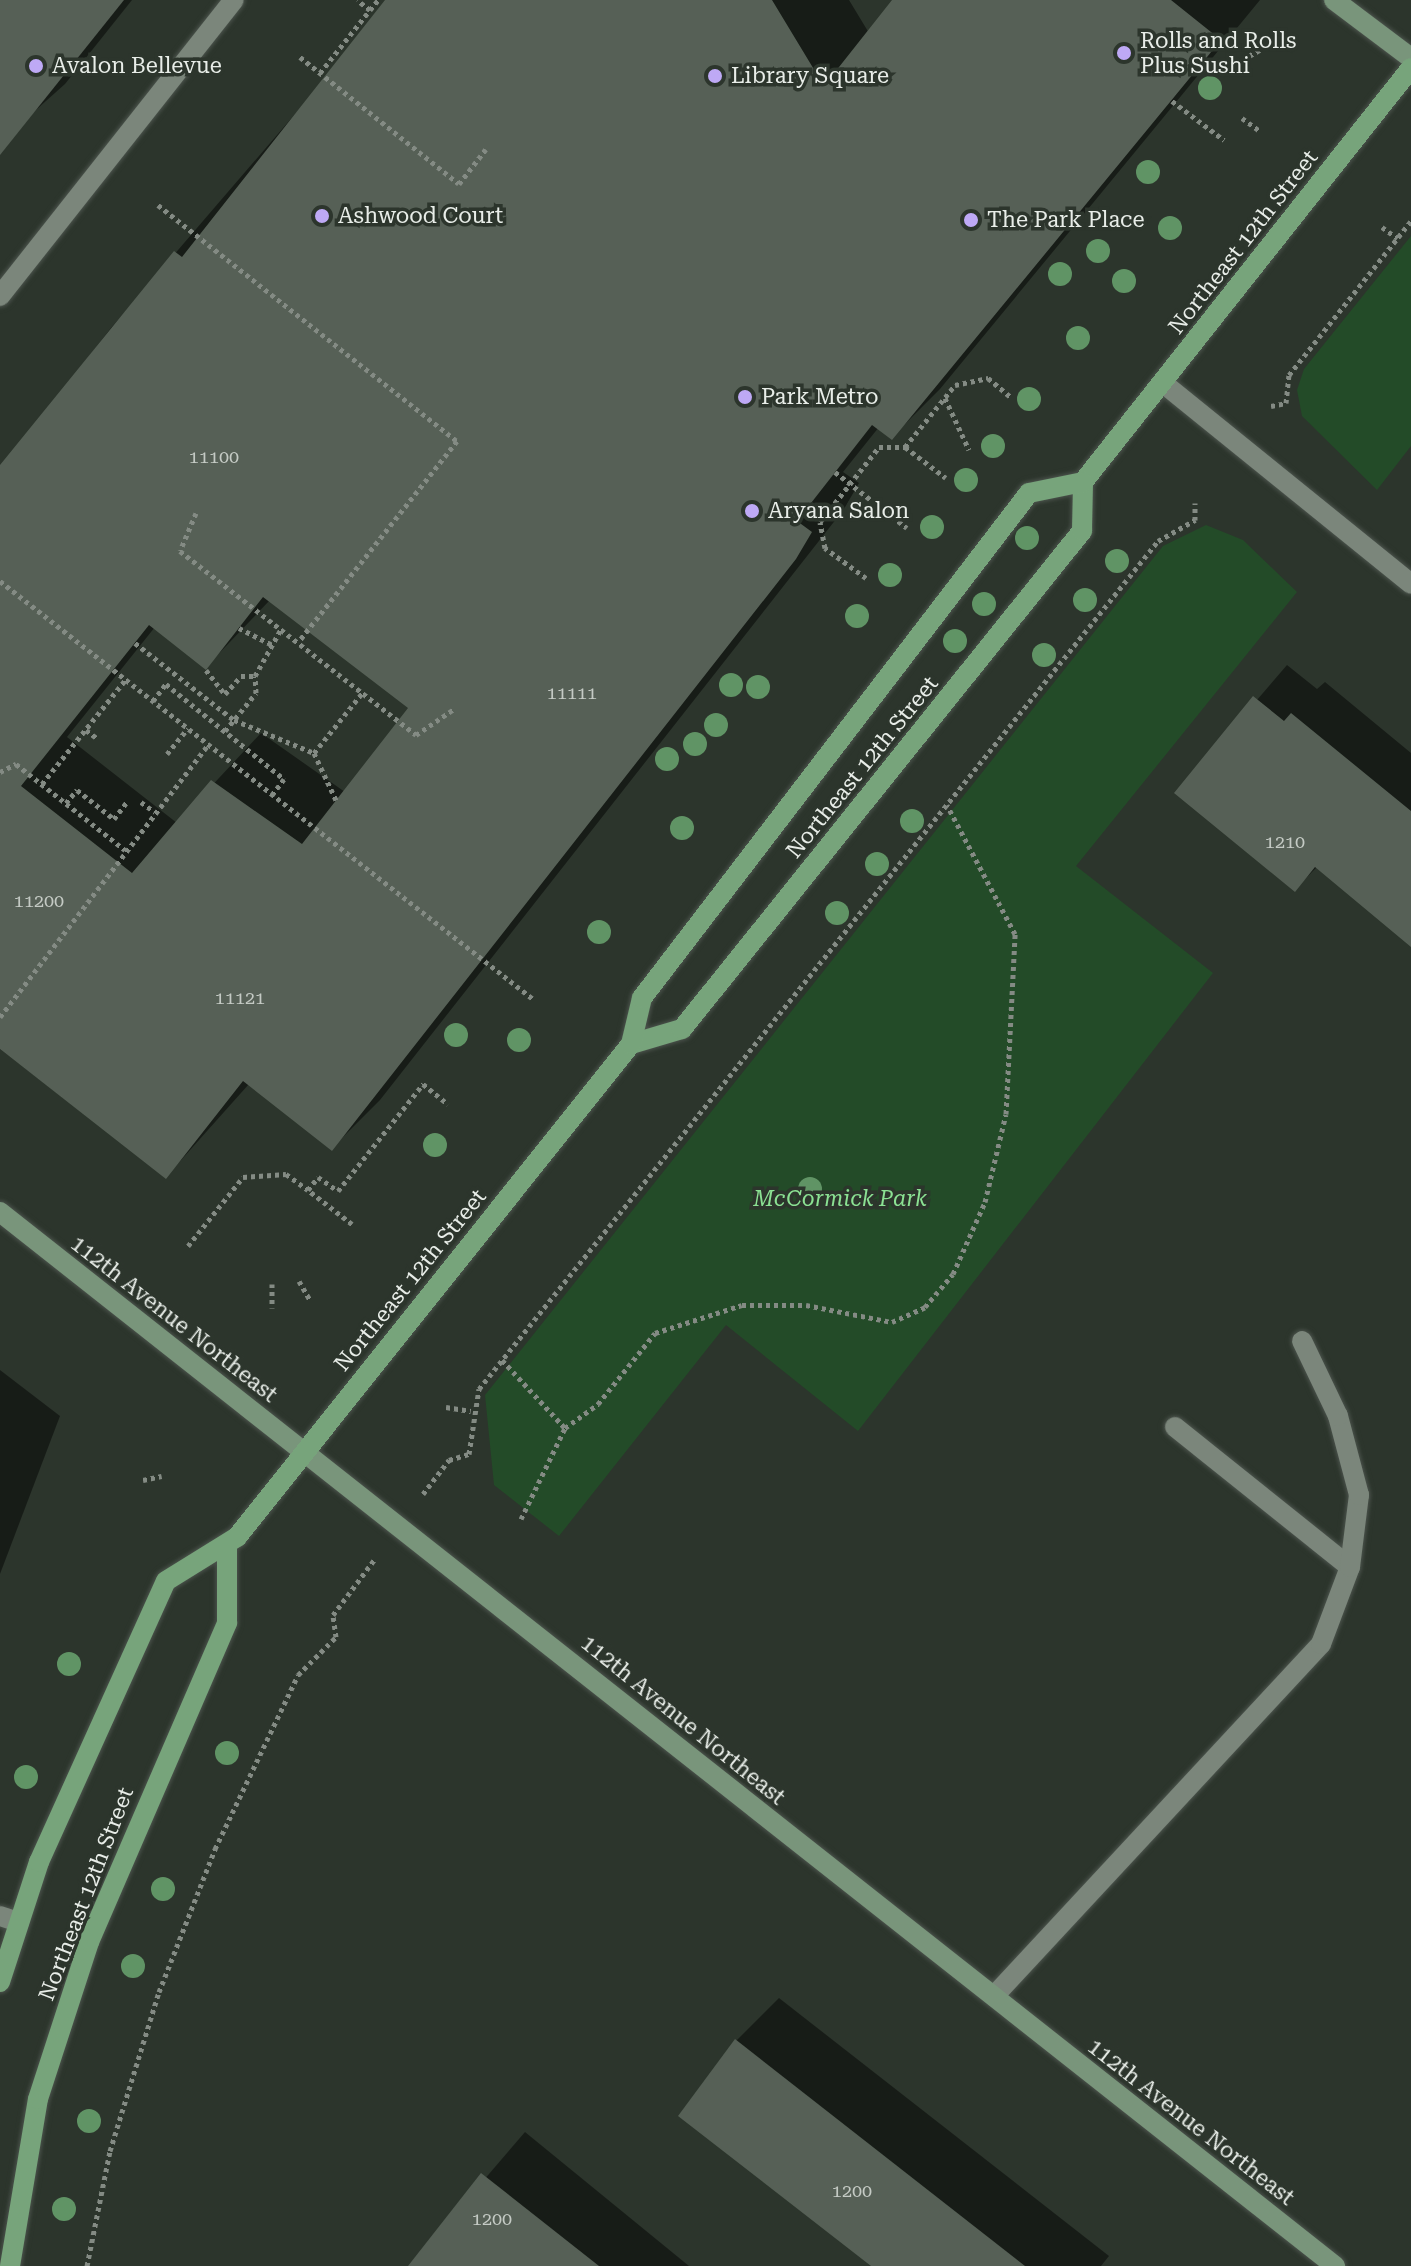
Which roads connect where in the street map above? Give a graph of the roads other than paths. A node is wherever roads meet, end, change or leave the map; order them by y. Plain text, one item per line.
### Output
1 (234, 0) edge
2 (1334, 0) edge
3 (1411, 58) edge
4 (1411, 68) edge
5 (0, 296) edge
6 (1163, 383) junction
7 (1083, 482) junction
8 (1411, 584) edge
9 (631, 1044) junction
10 (0, 1212) edge
11 (1302, 1341) dead end
12 (1175, 1427) dead end
13 (303, 1451) junction
14 (227, 1548) junction
15 (1350, 1567) junction
16 (10, 1919) edge
17 (0, 1982) edge
18 (994, 1996) junction
19 (10, 2266) edge
20 (1335, 2266) edge

1 - 5 street
2 - 3 main road
4 - 6 main road, Northeast 12th Street
6 - 7 main road, Northeast 12th Street
6 - 8 street
7 - 9 main road, Northeast 12th Street
7 - 9 main road, Northeast 12th Street
9 - 13 main road, Northeast 12th Street
10 - 13 main road, 112th Avenue Northeast
11 - 15 street
12 - 15 street
13 - 14 main road, Northeast 12th Street
13 - 18 main road, 112th Avenue Northeast
14 - 16 main road, Northeast 12th Street
14 - 19 main road, Northeast 12th Street
15 - 18 street
16 - 17 main road, Northeast 12th Street
18 - 20 main road, 112th Avenue Northeast

